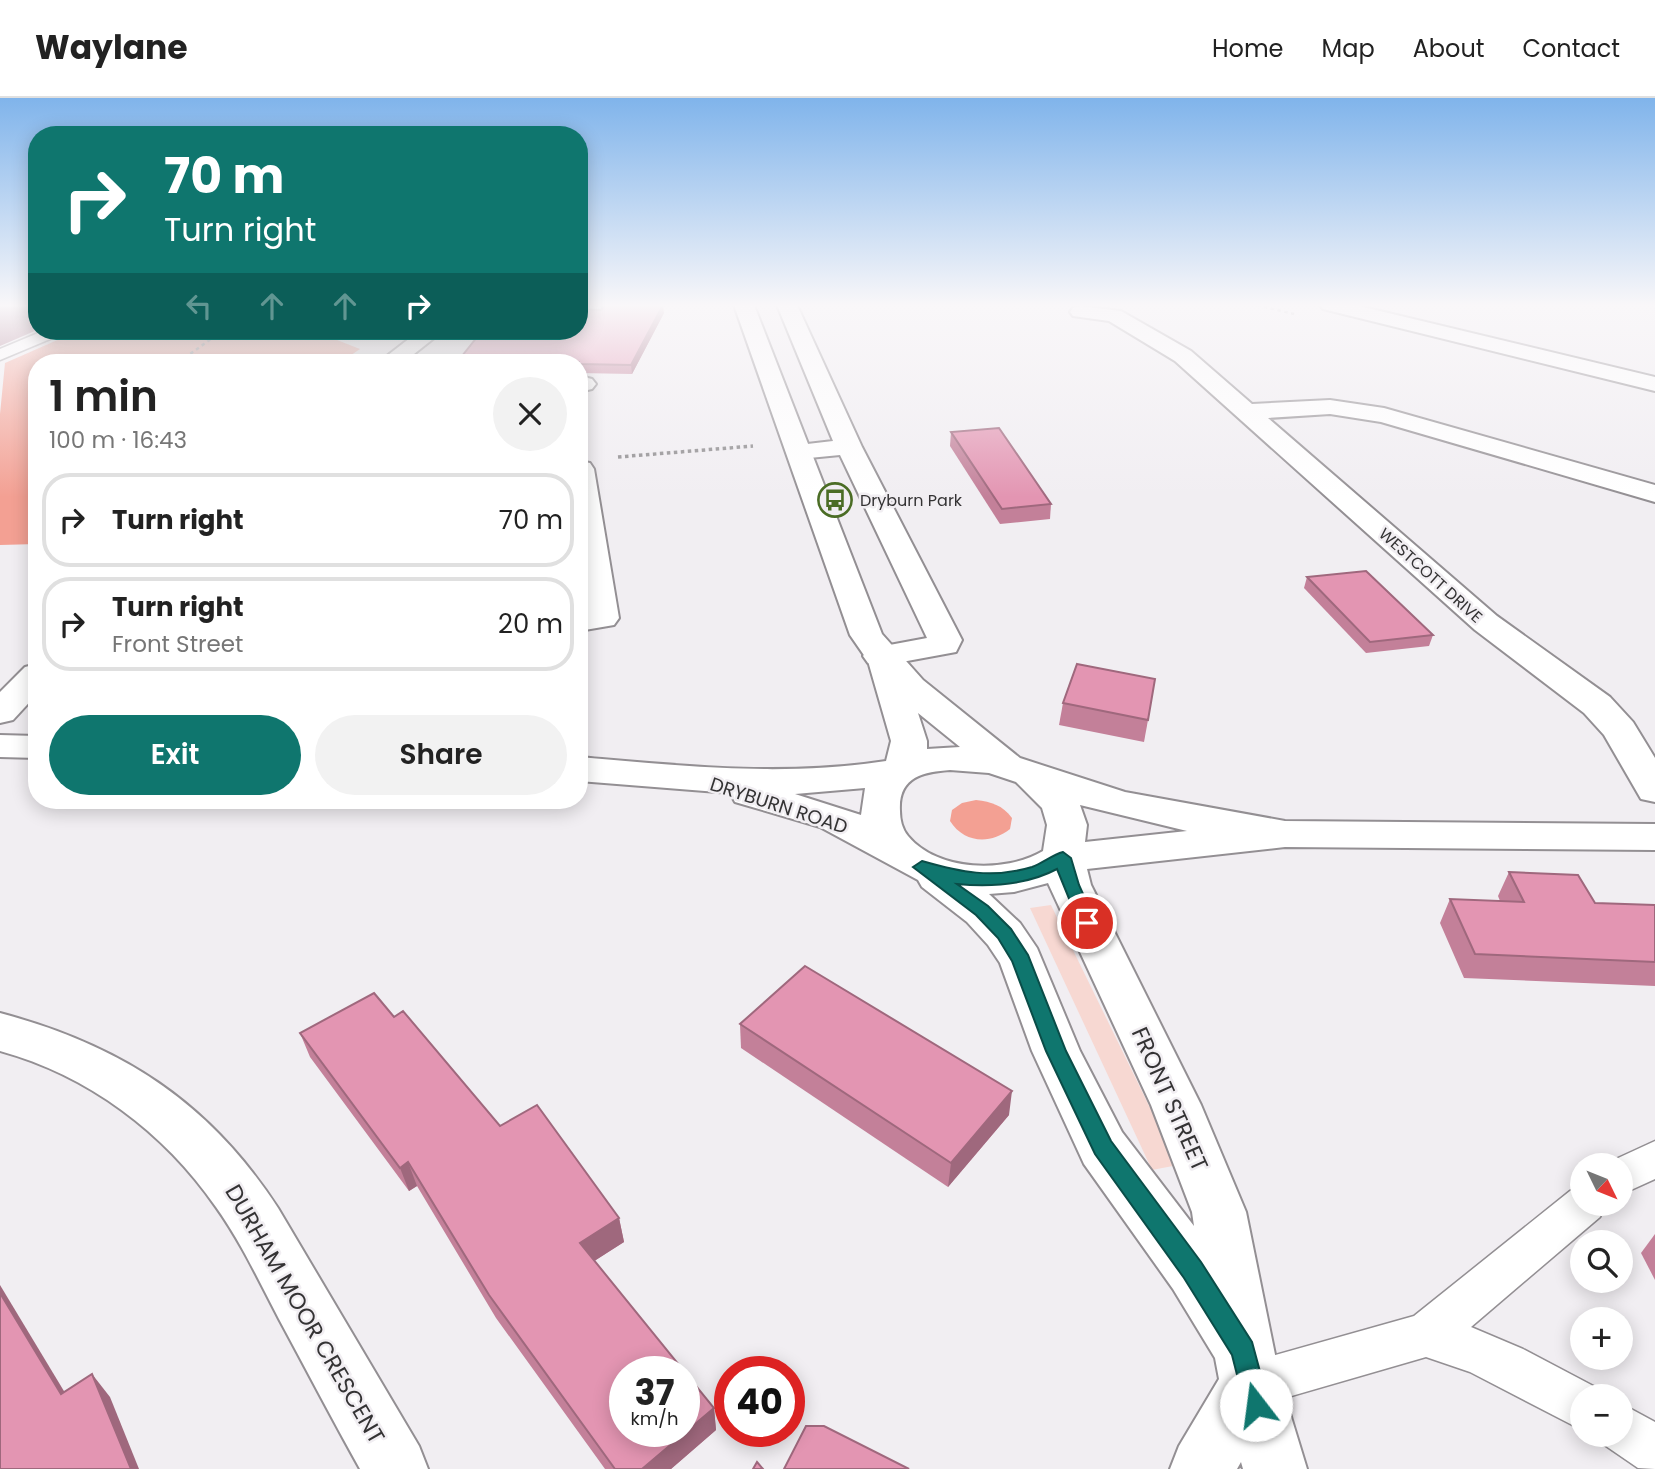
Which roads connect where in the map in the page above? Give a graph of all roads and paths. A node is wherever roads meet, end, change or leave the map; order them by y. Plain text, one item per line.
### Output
1 (768, 369) edge
2 (815, 369) edge
3 (1198, 369) edge
4 (1593, 369) edge
5 (1655, 384) edge
6 (1248, 412) junction
7 (797, 447) junction
8 (849, 447) junction
9 (594, 463) joint
10 (1655, 494) edge
11 (588, 544) edge
12 (588, 562) edge
13 (588, 620) edge
14 (882, 659) junction
15 (28, 683) edge
16 (0, 712) edge
17 (1655, 725) edge
18 (1620, 730) junction
19 (0, 746) edge
20 (28, 747) edge
21 (898, 769) junction
22 (588, 770) edge
23 (1019, 770) junction
24 (697, 779) junction
25 (1655, 790) edge
26 (1285, 834) junction
27 (1655, 837) edge
28 (1063, 858) junction
29 (910, 859) junction
30 (0, 1031) edge
31 (1655, 1159) edge
32 (1633, 1170) edge
33 (1570, 1216) edge
34 (1426, 1335) junction
35 (1247, 1367) junction
36 (1570, 1399) edge
37 (1633, 1436) edge
38 (1655, 1451) edge
39 (396, 1469) edge
40 (1202, 1469) edge
41 (1275, 1469) edge

1 - 7 main road
2 - 8 main road
3 - 6 main road, WESTCOTT DRIVE
4 - 5 main road
6 - 10 main road
6 - 18 main road, WESTCOTT DRIVE
7 - 8 main road
7 - 9 path
7 - 14 main road
8 - 14 main road
9 - 11 main road
12 - 13 main road
14 - 21 main road
14 - 23 main road
15 - 16 main road
17 - 18 main road
18 - 25 main road, WESTCOTT DRIVE
19 - 20 main road
21 - 23 main road
21 - 24 main road, DRYBURN ROAD
21 - 29 main road
22 - 24 main road, DRYBURN ROAD
23 - 26 main road
23 - 28 main road
24 - 29 main road, DRYBURN ROAD
26 - 27 main road
26 - 28 main road
28 - 29 main road
28 - 35 main road, FRONT STREET
29 - 35 main road, FRONT STREET
30 - 39 main road, DURHAM MOOR CRESCENT
31 - 32 lane
33 - 34 lane
34 - 35 lane
34 - 36 lane
35 - 40 main road
35 - 41 main road, FRONT STREET
37 - 38 lane

